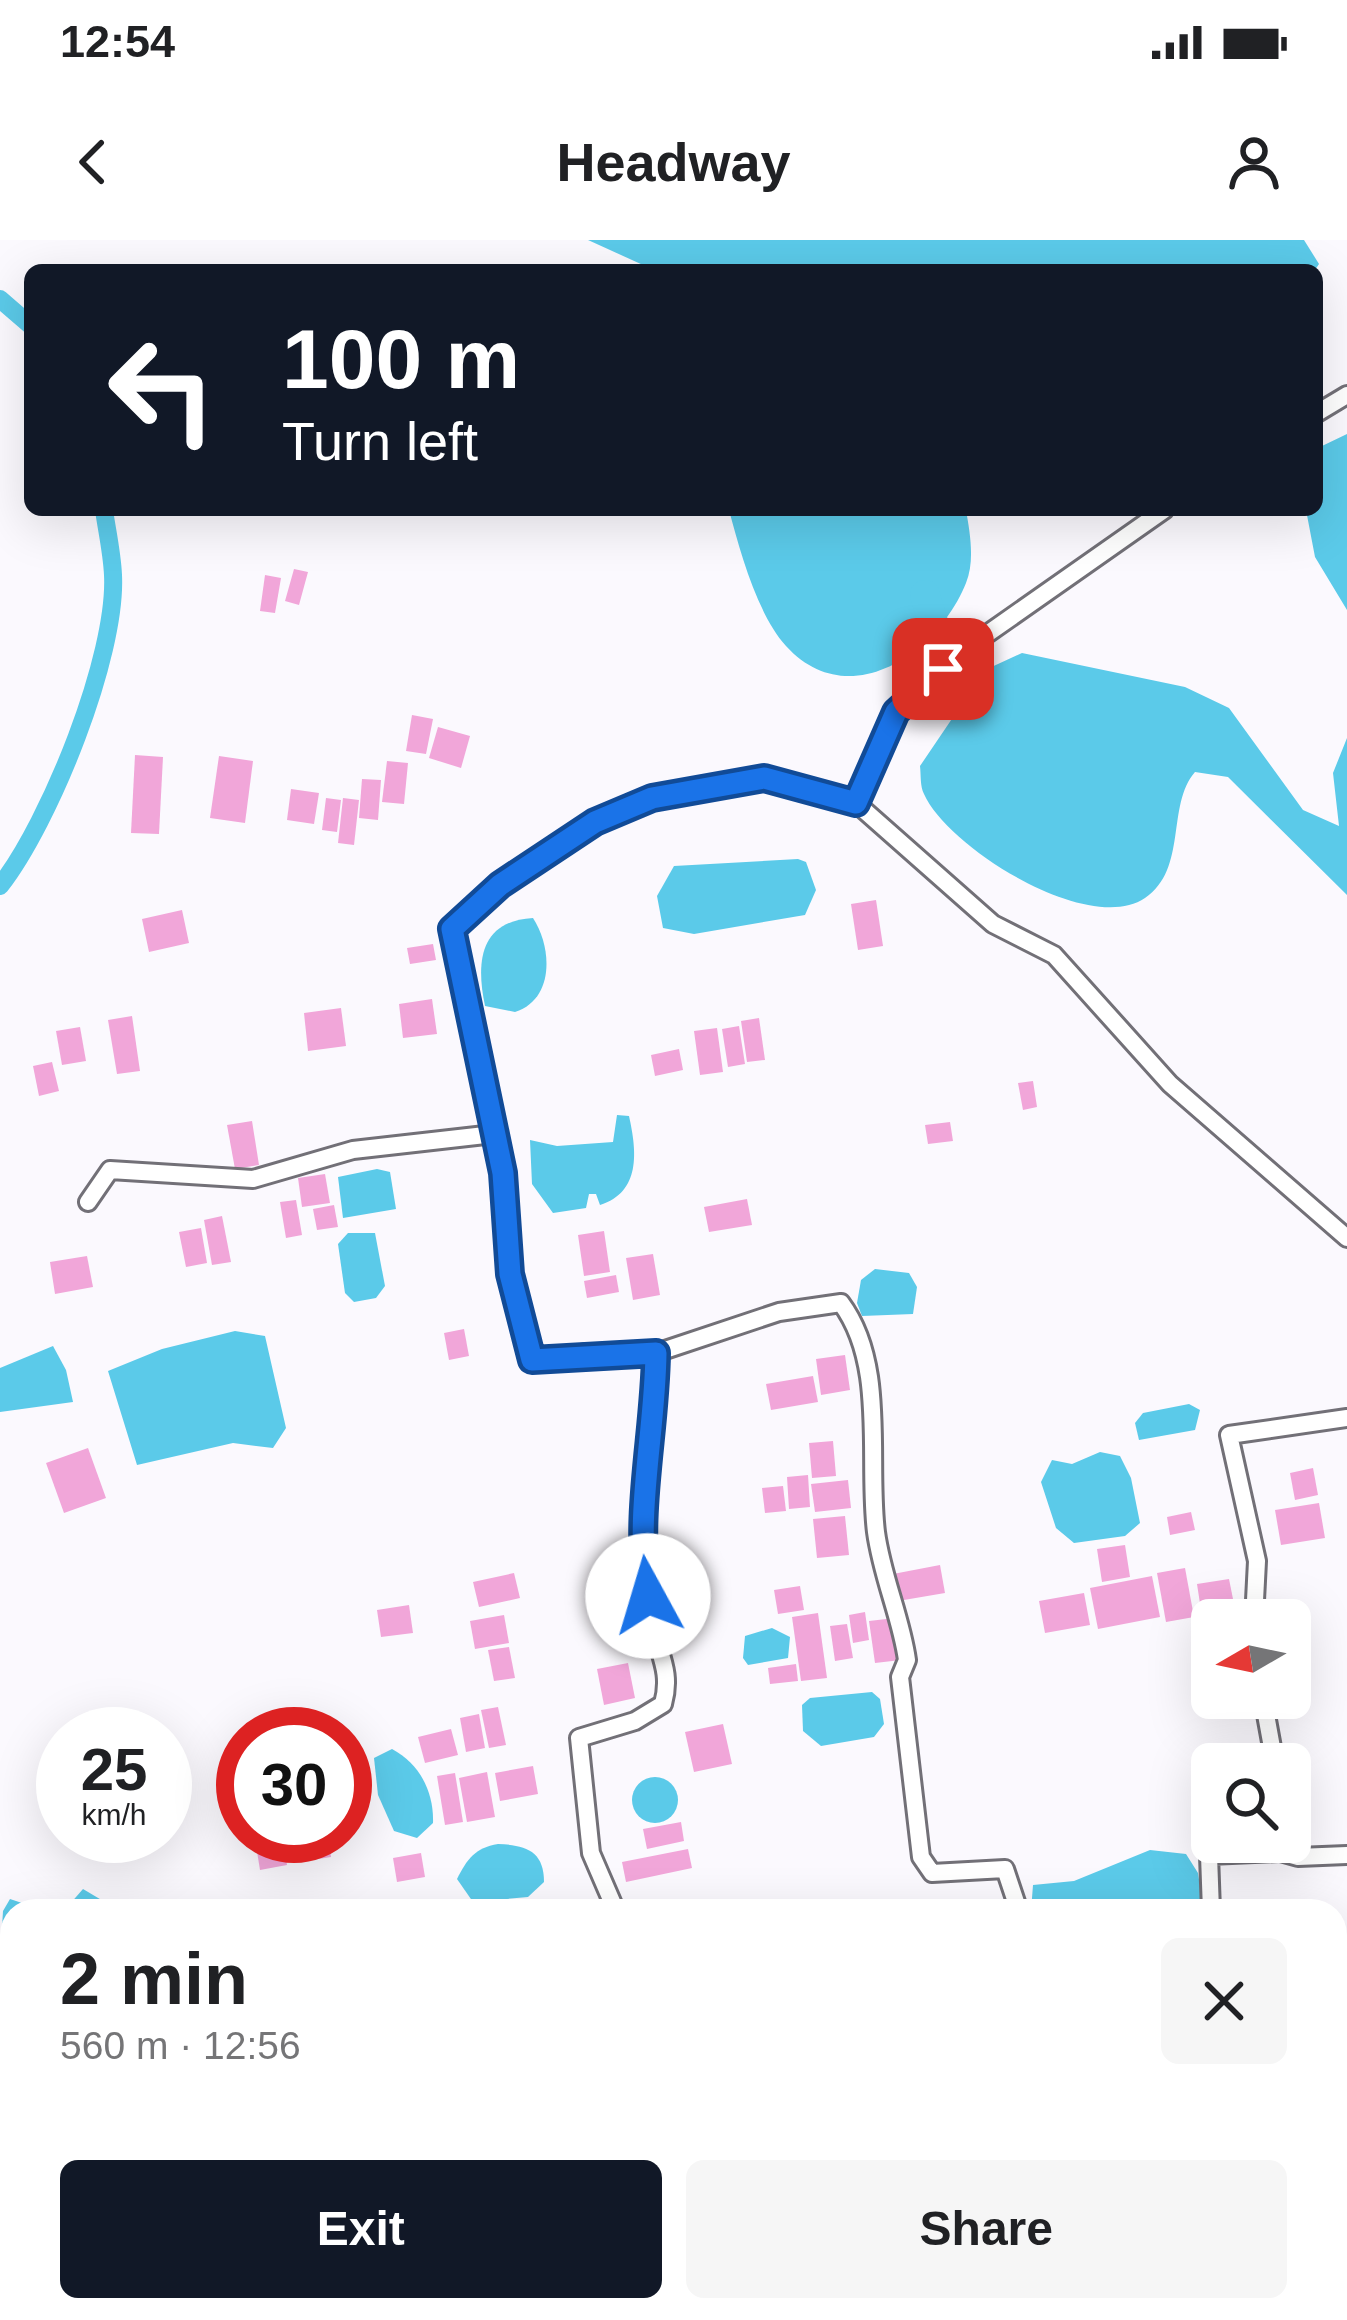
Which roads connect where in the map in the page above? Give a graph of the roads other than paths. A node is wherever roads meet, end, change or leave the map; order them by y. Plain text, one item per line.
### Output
1 (1155, 516) edge
2 (856, 803) junction
3 (494, 1134) junction
4 (88, 1202) dead end
5 (1347, 1238) edge
6 (656, 1353) junction
7 (1347, 1418) edge
8 (1255, 1599) edge
9 (1347, 1855) edge
10 (1311, 1856) edge
11 (1209, 1863) edge
12 (611, 1899) edge
13 (1014, 1899) edge
14 (1210, 1899) edge

1 - 2 street
2 - 3 street
2 - 5 street
3 - 4 street
3 - 6 street
6 - 12 street
6 - 13 street
7 - 8 street
9 - 10 street
11 - 14 street

